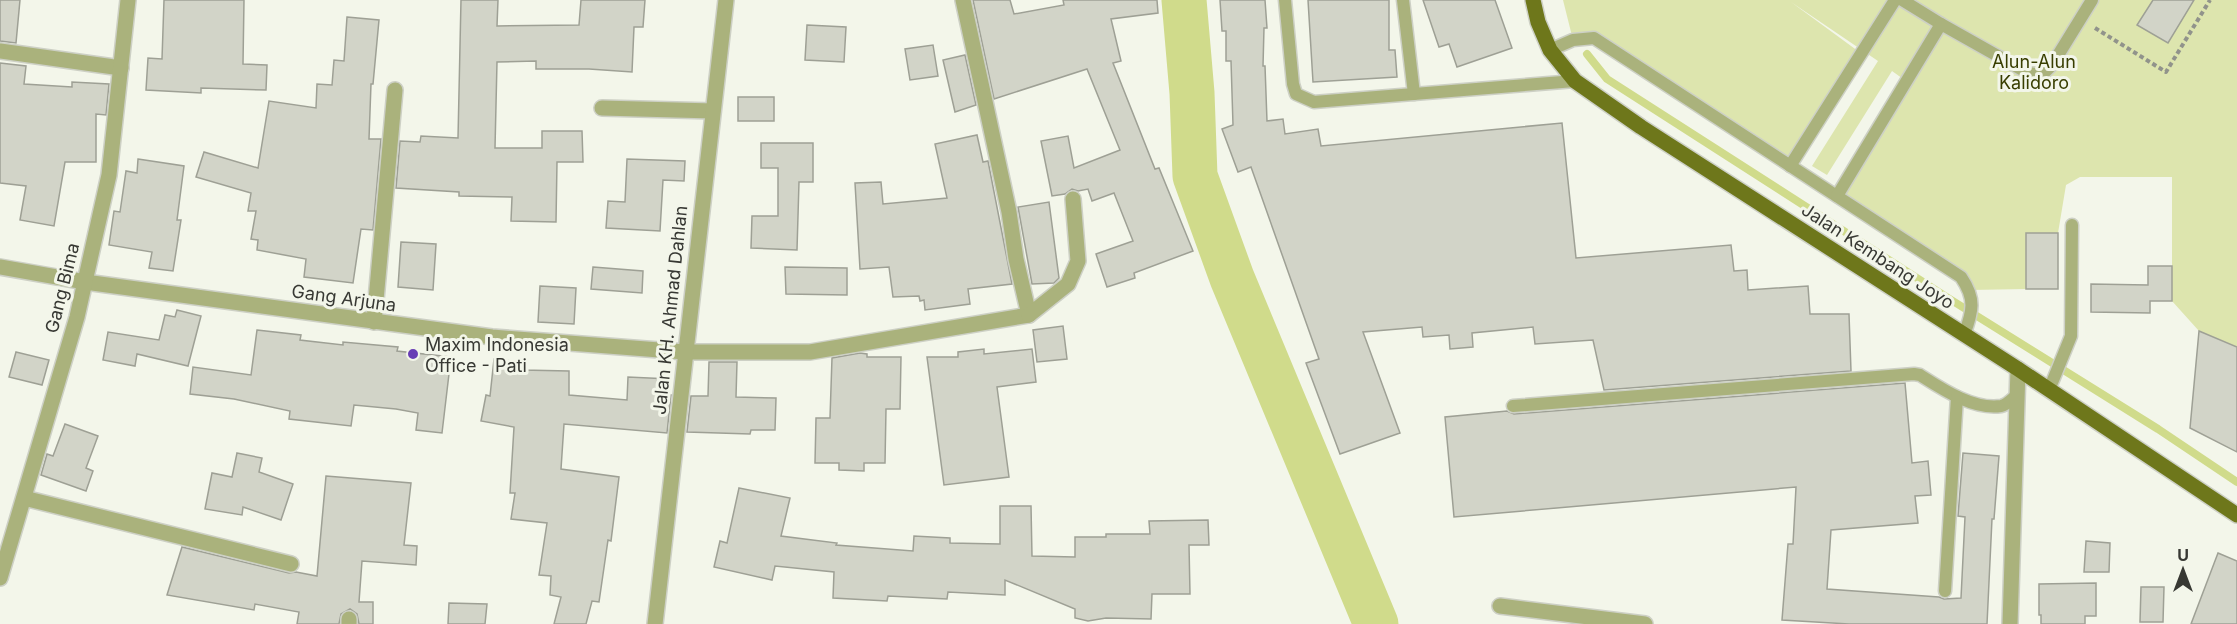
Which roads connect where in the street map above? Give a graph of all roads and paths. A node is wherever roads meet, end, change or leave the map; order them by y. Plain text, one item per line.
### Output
1 (128, 0) edge
2 (726, 0) edge
3 (963, 0) edge
4 (1285, 0) edge
5 (1402, 0) edge
6 (1533, 0) edge
7 (1895, 0) edge
8 (1902, 0) edge
9 (2092, 0) edge
10 (2210, 0) edge
11 (2080, 20) junction
12 (1941, 24) junction
13 (1550, 50) junction
14 (0, 51) edge
15 (120, 68) junction
16 (1575, 81) junction
17 (395, 90) dead end
18 (1414, 94) junction
19 (602, 108) dead end
20 (713, 111) junction
21 (1790, 166) junction
22 (1837, 196) junction
23 (1073, 199) dead end
24 (2072, 225) dead end
25 (0, 267) edge
26 (85, 282) junction
27 (1029, 315) junction
28 (374, 322) junction
29 (1967, 328) junction
30 (685, 352) junction
31 (2018, 369) junction
32 (2051, 384) junction
33 (2017, 395) junction
34 (1957, 397) junction
35 (1513, 406) dead end
36 (24, 498) junction
37 (2237, 515) edge
38 (5, 543) edge
39 (291, 564) dead end
40 (0, 578) edge
41 (1945, 591) dead end
42 (1500, 606) dead end
43 (655, 624) edge
44 (1644, 624) edge
45 (2010, 624) edge

1 - 15 street, Gang Bima
2 - 20 street, Jalan KH. Ahmad Dahlan
3 - 27 street
4 - 18 lane
5 - 18 lane
6 - 13 main road, Jalan Kembang Joyo
7 - 21 lane
8 - 12 lane
9 - 11 lane
10 - 11 path
11 - 12 lane
12 - 22 lane
13 - 16 main road, Jalan Kembang Joyo
13 - 21 lane
14 - 15 street
15 - 26 street, Gang Bima
16 - 18 lane
16 - 29 main road, Jalan Kembang Joyo
17 - 28 street
19 - 20 street
20 - 30 street, Jalan KH. Ahmad Dahlan
21 - 22 lane
22 - 29 lane
23 - 27 street
24 - 32 lane
25 - 26 street, Gang Arjuna
26 - 28 street, Gang Arjuna
26 - 36 street, Gang Bima
27 - 30 street, Gang Arjuna
28 - 30 street, Gang Arjuna
29 - 31 main road, Jalan Kembang Joyo
30 - 43 street, Jalan KH. Ahmad Dahlan
31 - 32 main road, Jalan Kembang Joyo
31 - 33 street
32 - 37 main road, Jalan Kembang Joyo
33 - 34 lane
33 - 45 street
34 - 35 lane
34 - 41 lane
36 - 38 street, Gang Bima
36 - 39 street
38 - 40 street, Gang Bima
42 - 44 street

